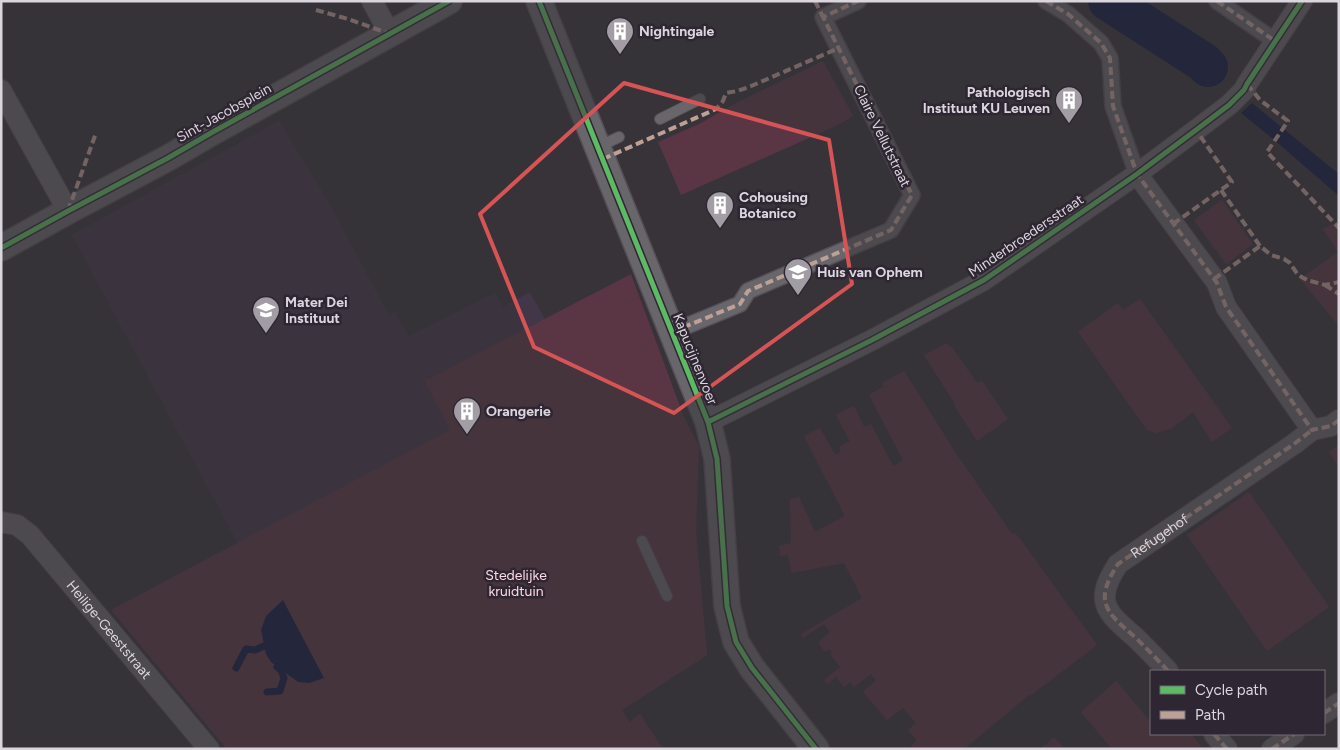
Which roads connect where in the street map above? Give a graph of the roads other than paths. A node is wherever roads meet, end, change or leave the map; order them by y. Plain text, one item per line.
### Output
1 (372, 1) edge
2 (449, 1) edge
3 (539, 1) edge
4 (858, 1) edge
5 (1046, 1) edge
6 (1217, 1) edge
7 (1302, 1) edge
8 (390, 34) junction
9 (1275, 41) junction
10 (1, 90) edge
11 (700, 99) dead end
12 (660, 119) dead end
13 (1137, 174) junction
14 (68, 211) junction
15 (1, 248) edge
16 (672, 332) junction
17 (1339, 420) edge
18 (708, 422) junction
19 (1312, 430) junction
20 (1, 522) edge
21 (642, 542) dead end
22 (667, 596) dead end
23 (1167, 670) edge
24 (1339, 703) edge
25 (1325, 712) edge
26 (1215, 735) edge
27 (1293, 735) edge
28 (209, 749) edge
29 (816, 749) edge
30 (1227, 749) edge
31 (1272, 749) edge

1 - 8 street
2 - 8 street, Sint-Jacobsplein
3 - 16 street, Kapucijnenvoer
4 - 16 street, Claire Vellutstraat
5 - 13 street
6 - 9 street
7 - 9 street, Minderbroedersstraat
8 - 14 street, Sint-Jacobsplein
9 - 13 street, Minderbroedersstraat
10 - 14 street
11 - 12 lane
13 - 18 street, Minderbroedersstraat
13 - 19 street
14 - 15 street, Sint-Jacobsplein
16 - 18 street, Kapucijnenvoer
17 - 19 street, Refugehof
18 - 29 street, Kapucijnenvoer
19 - 23 street, Refugehof
20 - 28 street, Heilige-Geeststraat
21 - 22 lane
24 - 25 street
26 - 30 street
27 - 31 street

